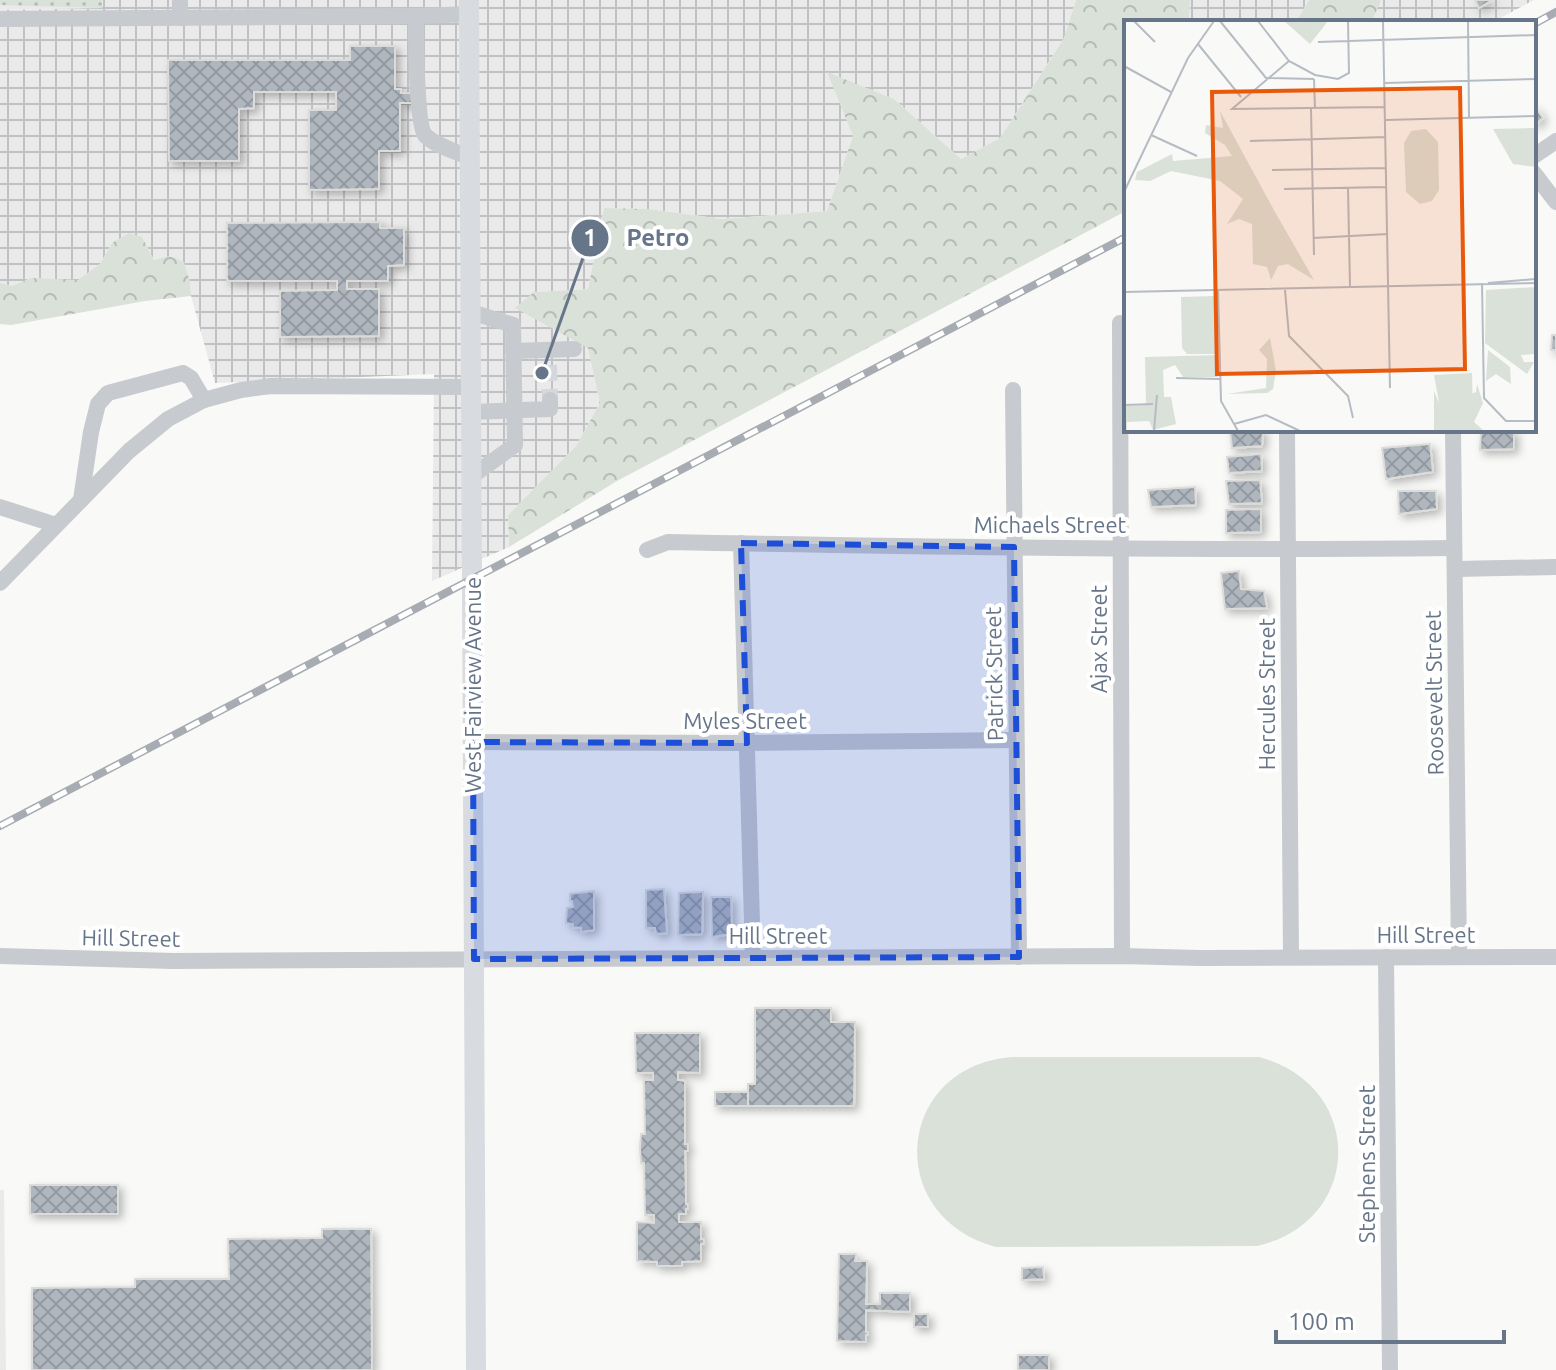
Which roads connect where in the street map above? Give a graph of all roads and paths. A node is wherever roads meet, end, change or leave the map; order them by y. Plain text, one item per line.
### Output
1 (180, 0) edge
2 (469, 7) edge
3 (416, 16) junction
4 (180, 18) junction
5 (0, 19) edge
6 (1556, 141) edge
7 (1536, 155) edge
8 (470, 158) junction
9 (1536, 176) edge
10 (1556, 202) edge
11 (471, 312) junction
12 (1120, 323) dead end
13 (574, 349) dead end
14 (513, 351) junction
15 (472, 387) junction
16 (1013, 390) dead end
17 (204, 400) junction
18 (550, 400) dead end
19 (514, 410) junction
20 (472, 412) junction
21 (1287, 432) edge
22 (1453, 432) edge
23 (472, 476) junction
24 (81, 500) junction
25 (0, 507) edge
26 (56, 525) junction
27 (741, 543) junction
28 (1014, 547) junction
29 (1121, 548) junction
30 (1453, 548) junction
31 (647, 550) dead end
32 (1288, 550) junction
33 (1556, 567) edge
34 (1456, 569) junction
35 (0, 583) edge
36 (1016, 740) junction
37 (473, 742) junction
38 (747, 743) junction
39 (0, 956) edge
40 (1122, 956) junction
41 (1019, 957) junction
42 (1291, 957) junction
43 (1386, 957) junction
44 (1459, 957) junction
45 (1556, 957) edge
46 (753, 958) junction
47 (474, 959) junction
48 (476, 1370) edge
49 (1390, 1370) edge

1 - 4 street
2 - 3 street
2 - 8 main road, West Fairview Avenue
3 - 4 street
3 - 8 street
4 - 5 street
6 - 7 street
8 - 11 main road, West Fairview Avenue
9 - 10 street
11 - 14 street
11 - 15 main road, West Fairview Avenue
12 - 29 street, Ajax Street
13 - 14 street
14 - 19 street
15 - 17 street
15 - 20 main road, West Fairview Avenue
16 - 28 street, Patrick Street
17 - 24 street
17 - 24 street
18 - 19 street
19 - 20 street
19 - 23 street
20 - 23 main road, West Fairview Avenue
21 - 32 street, Hercules Street
22 - 30 street, Roosevelt Street
23 - 37 main road, West Fairview Avenue
24 - 26 street
25 - 26 street
26 - 35 street
27 - 28 street, Michaels Street
27 - 31 street, Michaels Street
27 - 38 street
28 - 29 street, Michaels Street
28 - 36 street, Patrick Street
29 - 32 street, Michaels Street
29 - 40 street, Ajax Street
30 - 32 street, Michaels Street
30 - 34 street, Roosevelt Street
32 - 42 street, Hercules Street
33 - 34 street
34 - 44 street, Roosevelt Street
36 - 38 street, Myles Street
36 - 41 street, Patrick Street
37 - 38 street, Myles Street
37 - 47 main road, West Fairview Avenue
38 - 46 street
39 - 47 street, Hill Street
40 - 41 street, Hill Street
40 - 42 street, Hill Street
41 - 46 street, Hill Street
42 - 43 street, Hill Street
43 - 44 street, Hill Street
43 - 49 street, Stephens Street
44 - 45 street, Hill Street
46 - 47 street, Hill Street
47 - 48 main road, West Fairview Avenue

